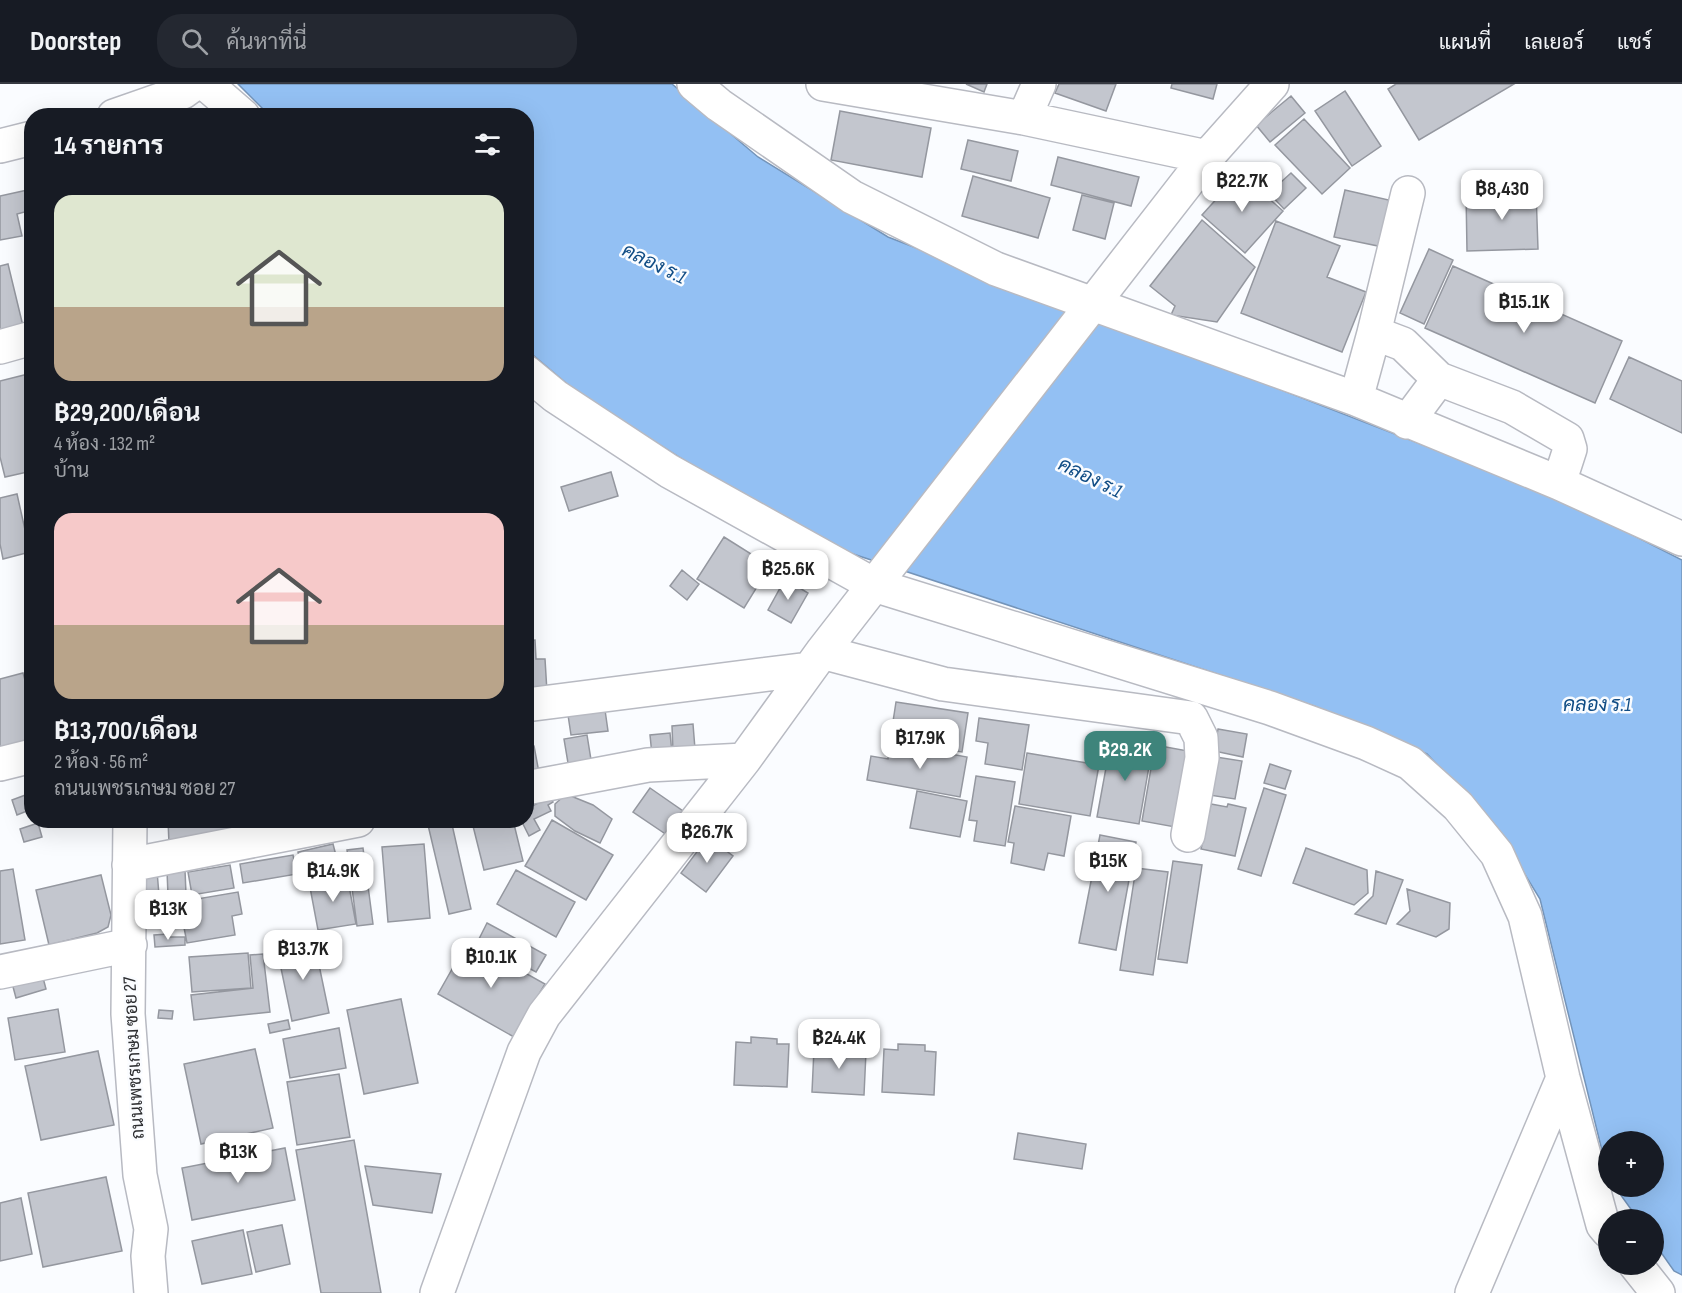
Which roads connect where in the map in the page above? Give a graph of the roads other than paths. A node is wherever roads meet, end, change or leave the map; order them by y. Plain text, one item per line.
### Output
1 (194, 84) edge
2 (206, 84) edge
3 (694, 84) edge
4 (829, 84) edge
5 (1039, 84) edge
6 (1272, 84) edge
7 (240, 104) edge
8 (137, 108) edge
9 (1024, 118) junction
10 (24, 140) edge
11 (0, 146) edge
12 (1207, 157) junction
13 (1408, 193) dead end
14 (1090, 309) junction
15 (1374, 333) junction
16 (24, 340) edge
17 (0, 347) edge
18 (534, 379) edge
19 (1439, 379) junction
20 (1356, 399) junction
21 (1407, 422) junction
22 (1559, 483) junction
23 (1682, 538) edge
24 (878, 580) junction
25 (816, 661) junction
26 (534, 704) edge
27 (24, 758) edge
28 (744, 760) junction
29 (0, 764) edge
30 (534, 786) edge
31 (130, 828) edge
32 (317, 828) edge
33 (1188, 835) dead end
34 (129, 865) junction
35 (130, 945) junction
36 (0, 972) edge
37 (1563, 1078) junction
38 (1599, 1209) edge
39 (1644, 1275) edge
40 (151, 1293) edge
41 (437, 1293) edge
42 (1472, 1293) edge
43 (1658, 1293) edge

1 - 8 street
2 - 7 street
3 - 14 street
4 - 9 street
5 - 9 street
6 - 12 street
9 - 12 street
10 - 11 street
12 - 14 street
13 - 15 street
14 - 20 street
14 - 24 street
15 - 19 street
15 - 20 street
16 - 17 street
18 - 24 street
19 - 21 street
19 - 22 street
20 - 21 street
21 - 22 street
22 - 23 street
24 - 25 street
24 - 37 street
25 - 26 street
25 - 28 street
25 - 33 street
27 - 29 street
28 - 30 street
28 - 41 street
31 - 34 street, ถนนเพชรเกษม ซอย 27
32 - 34 street
34 - 35 street, ถนนเพชรเกษม ซอย 27
35 - 36 street
35 - 40 street, ถนนเพชรเกษม ซอย 27
37 - 38 street
37 - 42 street
39 - 43 street

